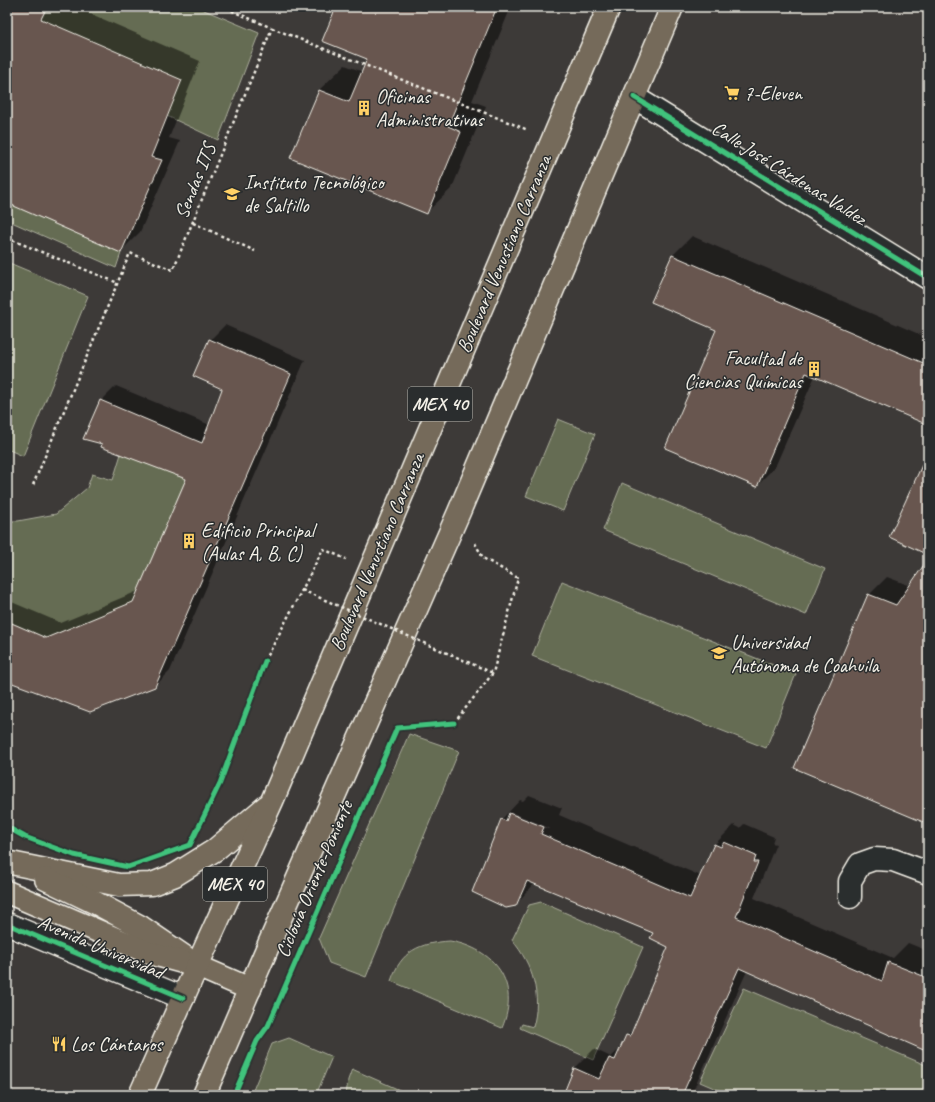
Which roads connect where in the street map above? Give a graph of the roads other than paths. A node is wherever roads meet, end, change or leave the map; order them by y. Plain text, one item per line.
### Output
1 (609, 7) edge
2 (672, 7) edge
3 (634, 96) junction
4 (928, 278) edge
5 (272, 801) junction
6 (8, 859) edge
7 (928, 873) edge
8 (7, 892) edge
9 (850, 897) dead end
10 (7, 924) edge
11 (197, 966) junction
12 (250, 989) junction
13 (183, 998) junction
14 (140, 1095) edge
15 (204, 1095) edge

1 - 5 main road, Boulevard Venustiano Carranza / MEX 40
2 - 3 main road, MEX 40
3 - 4 street, Calle José Cárdenas Valdez
3 - 12 main road, MEX 40
5 - 6 main road
5 - 11 main road, Boulevard Venustiano Carranza / MEX 40
6 - 11 main road, Avenida Universidad
7 - 9 street
8 - 11 main road, Avenida Universidad
10 - 13 street, Avenida Universidad
11 - 12 main road, Avenida Universidad
11 - 13 main road, Boulevard Venustiano Carranza / MEX 40
12 - 15 main road, MEX 40
13 - 14 main road, Boulevard Venustiano Carranza / MEX 40

